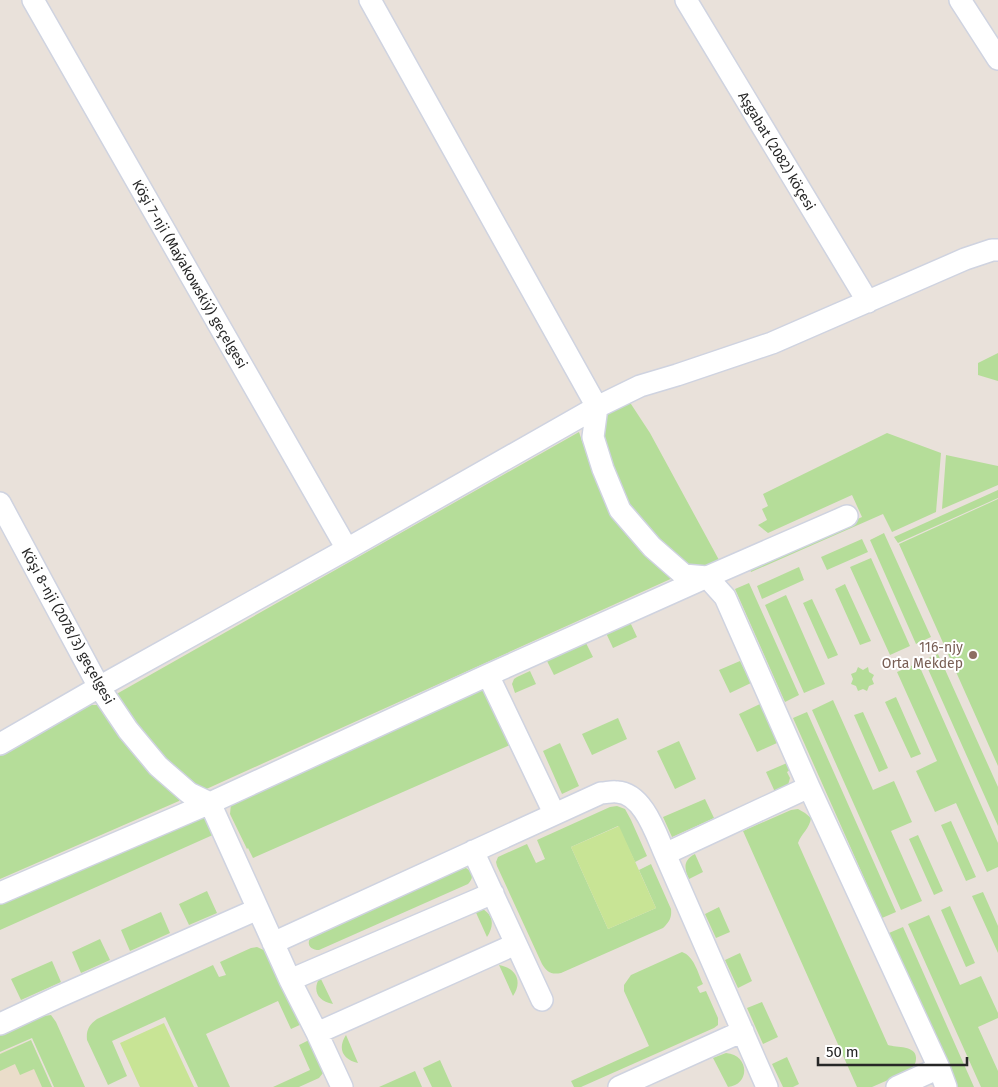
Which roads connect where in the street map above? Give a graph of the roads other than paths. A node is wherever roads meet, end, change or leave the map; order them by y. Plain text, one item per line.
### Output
1 (33, 0) edge
2 (370, 0) edge
3 (686, 0) edge
4 (960, 0) edge
5 (998, 59) edge
6 (998, 250) edge
7 (868, 302) junction
8 (597, 407) junction
9 (0, 503) edge
10 (847, 516) dead end
11 (347, 549) junction
12 (706, 577) junction
13 (488, 675) junction
14 (99, 687) junction
15 (0, 744) edge
16 (809, 787) junction
17 (210, 803) junction
18 (554, 813) junction
19 (473, 852) junction
20 (665, 854) junction
21 (0, 893) edge
22 (493, 894) junction
23 (258, 910) junction
24 (273, 943) junction
25 (516, 944) junction
26 (290, 980) junction
27 (542, 1000) dead end
28 (0, 1024) edge
29 (743, 1031) junction
30 (317, 1033) junction
31 (943, 1078) edge
32 (342, 1087) edge
33 (618, 1087) edge
34 (767, 1087) edge
35 (897, 1087) edge

1 - 11 street, Köşi 7-nji (Maýakowskiý) geçelgesi
2 - 8 street
3 - 7 street, Aşgabat (2082) köçesi
4 - 5 street
6 - 7 street
7 - 8 street
8 - 11 street
8 - 12 street
9 - 14 street, Köşi 8-nji (2078/3) geçelgesi
10 - 12 street
11 - 14 street
12 - 13 street
12 - 16 street
13 - 17 street
13 - 18 street
14 - 15 street
14 - 17 street, Köşi 8-nji (2078/3) geçelgesi
16 - 20 street
16 - 31 street
17 - 21 street
17 - 23 street
18 - 19 street
18 - 20 street
19 - 22 street
19 - 24 street
20 - 29 street
22 - 25 street
22 - 26 street
23 - 24 street
23 - 28 street
24 - 26 street
25 - 27 street
25 - 30 street
26 - 30 street
29 - 33 street
29 - 34 street
30 - 32 street
31 - 35 street

